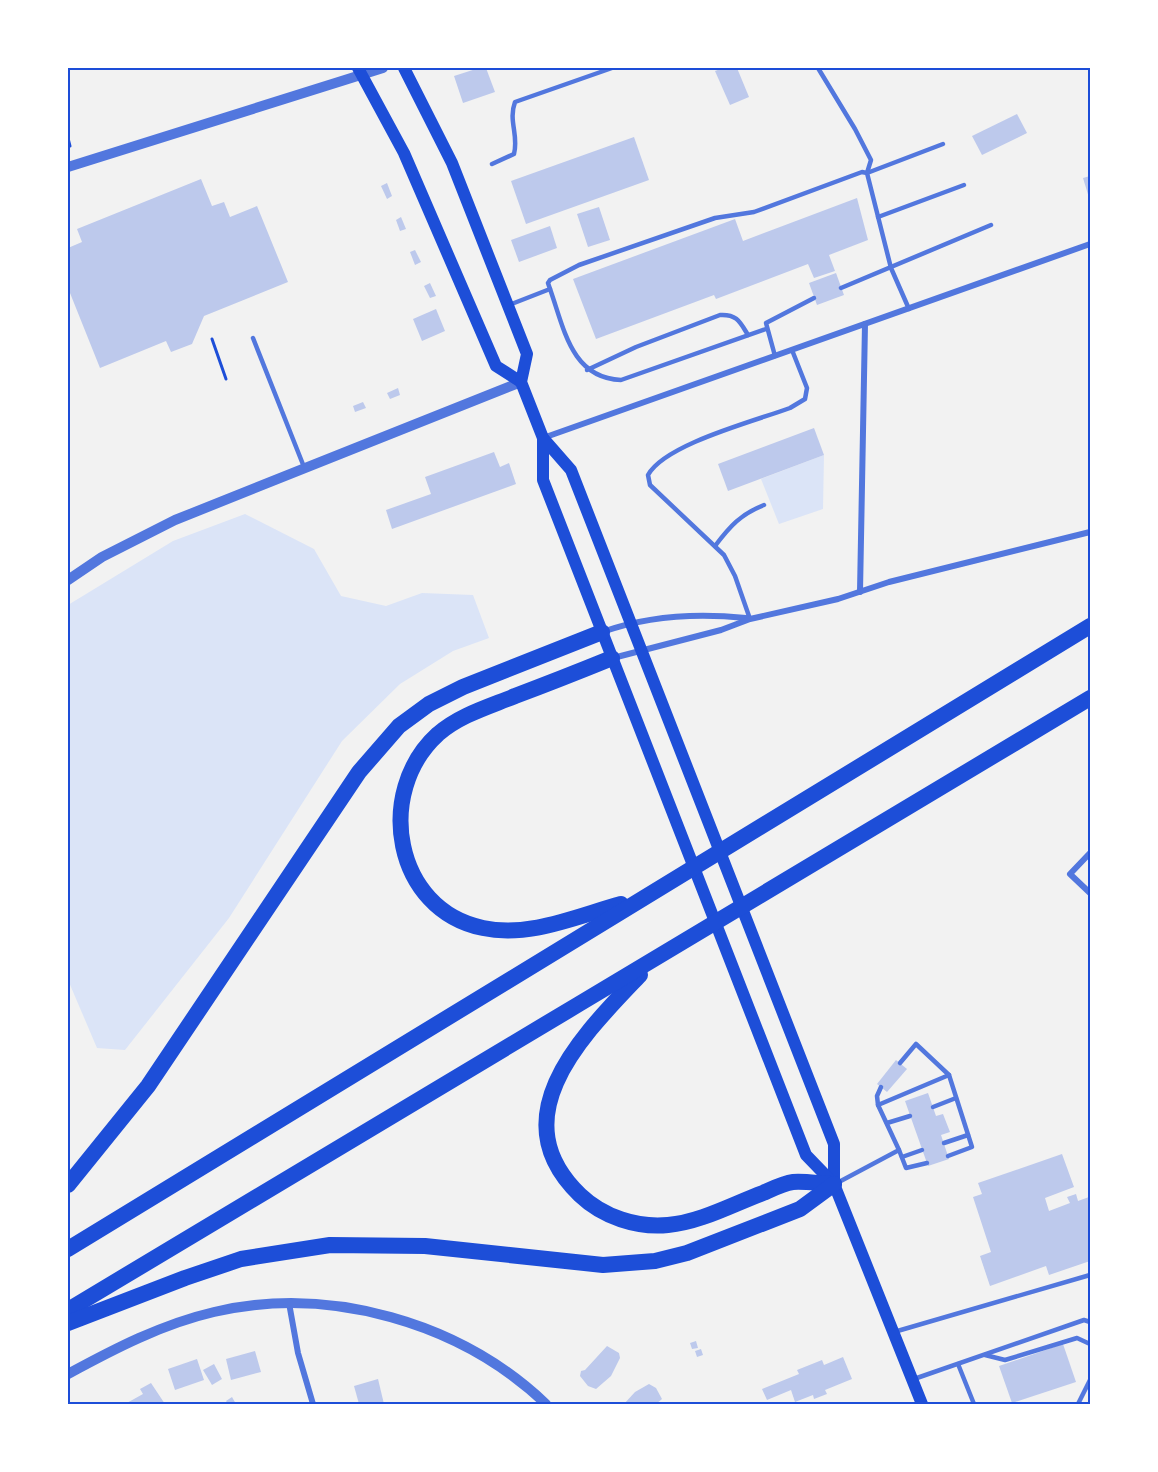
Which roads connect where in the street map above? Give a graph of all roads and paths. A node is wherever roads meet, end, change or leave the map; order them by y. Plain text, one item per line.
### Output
1 (383, 68) edge
2 (404, 68) edge
3 (612, 68) edge
4 (818, 68) edge
5 (359, 70) edge
6 (68, 138) edge
7 (943, 144) dead end
8 (70, 147) dead end
9 (492, 164) dead end
10 (68, 167) edge
11 (867, 173) junction
12 (964, 185) dead end
13 (878, 218) junction
14 (991, 225) dead end
15 (1090, 244) edge
16 (891, 268) junction
17 (841, 288) dead end
18 (549, 289) junction
19 (814, 298) dead end
20 (508, 306) junction
21 (909, 309) junction
22 (866, 324) junction
23 (766, 329) junction
24 (748, 335) junction
25 (253, 338) dead end
26 (212, 339) dead end
27 (792, 350) junction
28 (775, 356) junction
29 (588, 370) junction
30 (226, 379) dead end
31 (521, 382) junction
32 (543, 438) junction
33 (304, 467) junction
34 (764, 505) dead end
35 (1090, 532) edge
36 (715, 546) junction
37 (68, 580) edge
38 (860, 592) junction
39 (750, 619) junction
40 (631, 622) junction
41 (1090, 626) edge
42 (602, 632) junction
43 (641, 649) junction
44 (612, 658) junction
45 (1090, 698) edge
46 (1090, 853) edge
47 (1090, 893) edge
48 (636, 900) junction
49 (651, 963) junction
50 (900, 1064) dead end
51 (949, 1075) junction
52 (881, 1088) dead end
53 (957, 1098) junction
54 (878, 1105) junction
55 (933, 1107) dead end
56 (910, 1116) dead end
57 (887, 1123) junction
58 (968, 1135) junction
59 (944, 1143) dead end
60 (899, 1150) junction
61 (922, 1150) dead end
62 (948, 1156) dead end
63 (902, 1157) junction
64 (927, 1163) dead end
65 (834, 1184) junction
66 (68, 1185) edge
67 (68, 1249) edge
68 (1090, 1275) edge
69 (289, 1303) junction
70 (68, 1310) edge
71 (1090, 1322) edge
72 (68, 1323) edge
73 (893, 1333) junction
74 (1090, 1344) edge
75 (984, 1355) junction
76 (958, 1364) junction
77 (68, 1374) edge
78 (912, 1380) junction
79 (1090, 1380) edge
80 (314, 1404) edge
81 (546, 1404) edge
82 (921, 1404) edge
83 (974, 1404) edge
84 (1078, 1404) edge

1 - 5 street
2 - 20 main road
3 - 9 lane
4 - 11 lane
5 - 10 street
5 - 31 main road
6 - 8 path
7 - 11 lane
11 - 13 lane
11 - 18 lane
12 - 13 lane
13 - 16 lane
14 - 16 lane
15 - 21 street
16 - 17 lane
16 - 21 lane
18 - 20 lane
18 - 29 lane
19 - 23 lane
20 - 31 main road
21 - 22 street
22 - 27 street
22 - 38 street
23 - 24 lane
23 - 28 lane
24 - 29 lane
24 - 29 lane
25 - 33 lane
26 - 30 path
27 - 28 street
27 - 36 lane
28 - 32 street
31 - 32 main road
31 - 33 street
32 - 40 main road
32 - 42 main road
33 - 37 street
34 - 36 lane
35 - 38 street
36 - 39 lane
38 - 39 street
39 - 40 street
39 - 43 street
40 - 42 street
40 - 43 main road
41 - 48 highway
42 - 44 main road
42 - 66 highway
43 - 44 street
43 - 65 main road
44 - 48 highway
44 - 65 main road
45 - 49 highway
46 - 47 street
48 - 67 highway
49 - 65 highway
49 - 70 highway
50 - 51 lane
51 - 53 lane
51 - 54 lane
52 - 54 lane
53 - 55 lane
53 - 58 lane
54 - 57 lane
56 - 57 lane
57 - 60 lane
58 - 59 lane
58 - 62 lane
60 - 63 lane
60 - 65 lane
61 - 63 lane
63 - 64 lane
65 - 72 highway
65 - 73 main road
68 - 73 lane
69 - 77 street
69 - 80 street
69 - 81 street
71 - 75 lane
73 - 78 main road
74 - 75 lane
75 - 76 lane
76 - 78 lane
76 - 83 lane
78 - 82 main road
79 - 84 lane

